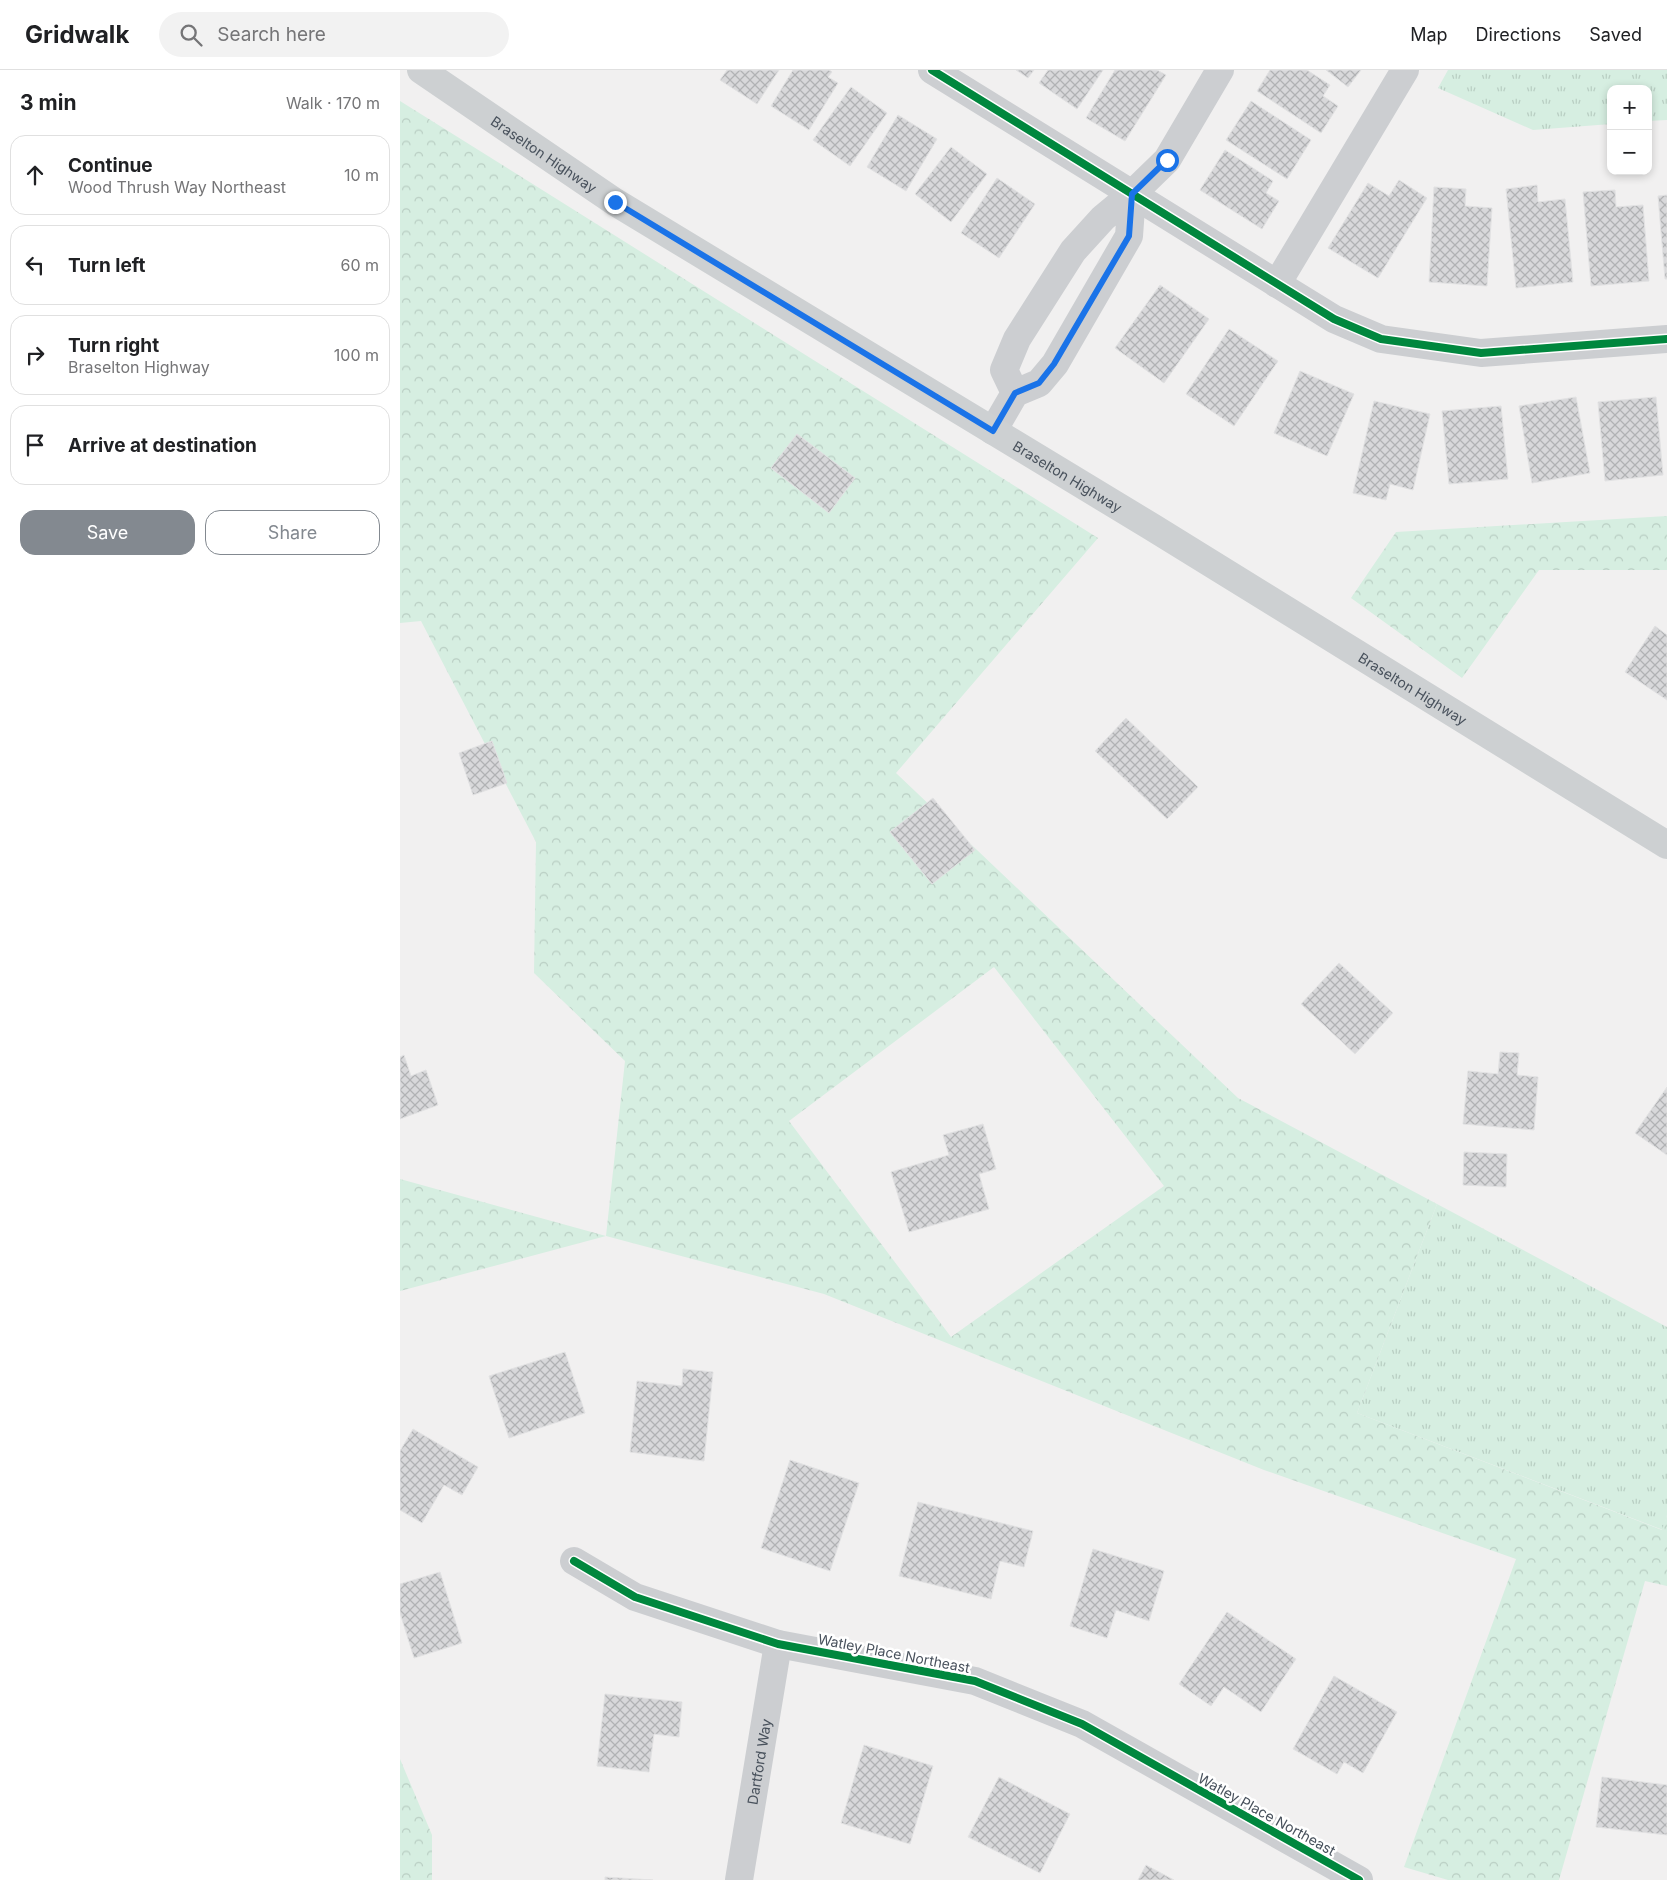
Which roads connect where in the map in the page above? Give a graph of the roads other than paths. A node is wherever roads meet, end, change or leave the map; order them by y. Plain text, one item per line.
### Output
1 (421, 70) edge
2 (932, 70) edge
3 (1220, 70) edge
4 (1405, 70) edge
5 (1132, 194) junction
6 (1277, 284) junction
7 (1667, 339) edge
8 (1015, 393) junction
9 (993, 431) junction
10 (1667, 844) edge
11 (574, 1561) dead end
12 (778, 1644) junction
13 (739, 1880) edge
14 (1359, 1880) edge

1 - 9 main road, Braselton Highway
2 - 5 street
3 - 5 street
4 - 6 street
5 - 6 street
5 - 8 street
5 - 8 street
6 - 7 street
8 - 9 street
9 - 10 main road, Braselton Highway
11 - 12 street, Watley Place Northeast
12 - 13 street, Dartford Way
12 - 14 street, Watley Place Northeast

